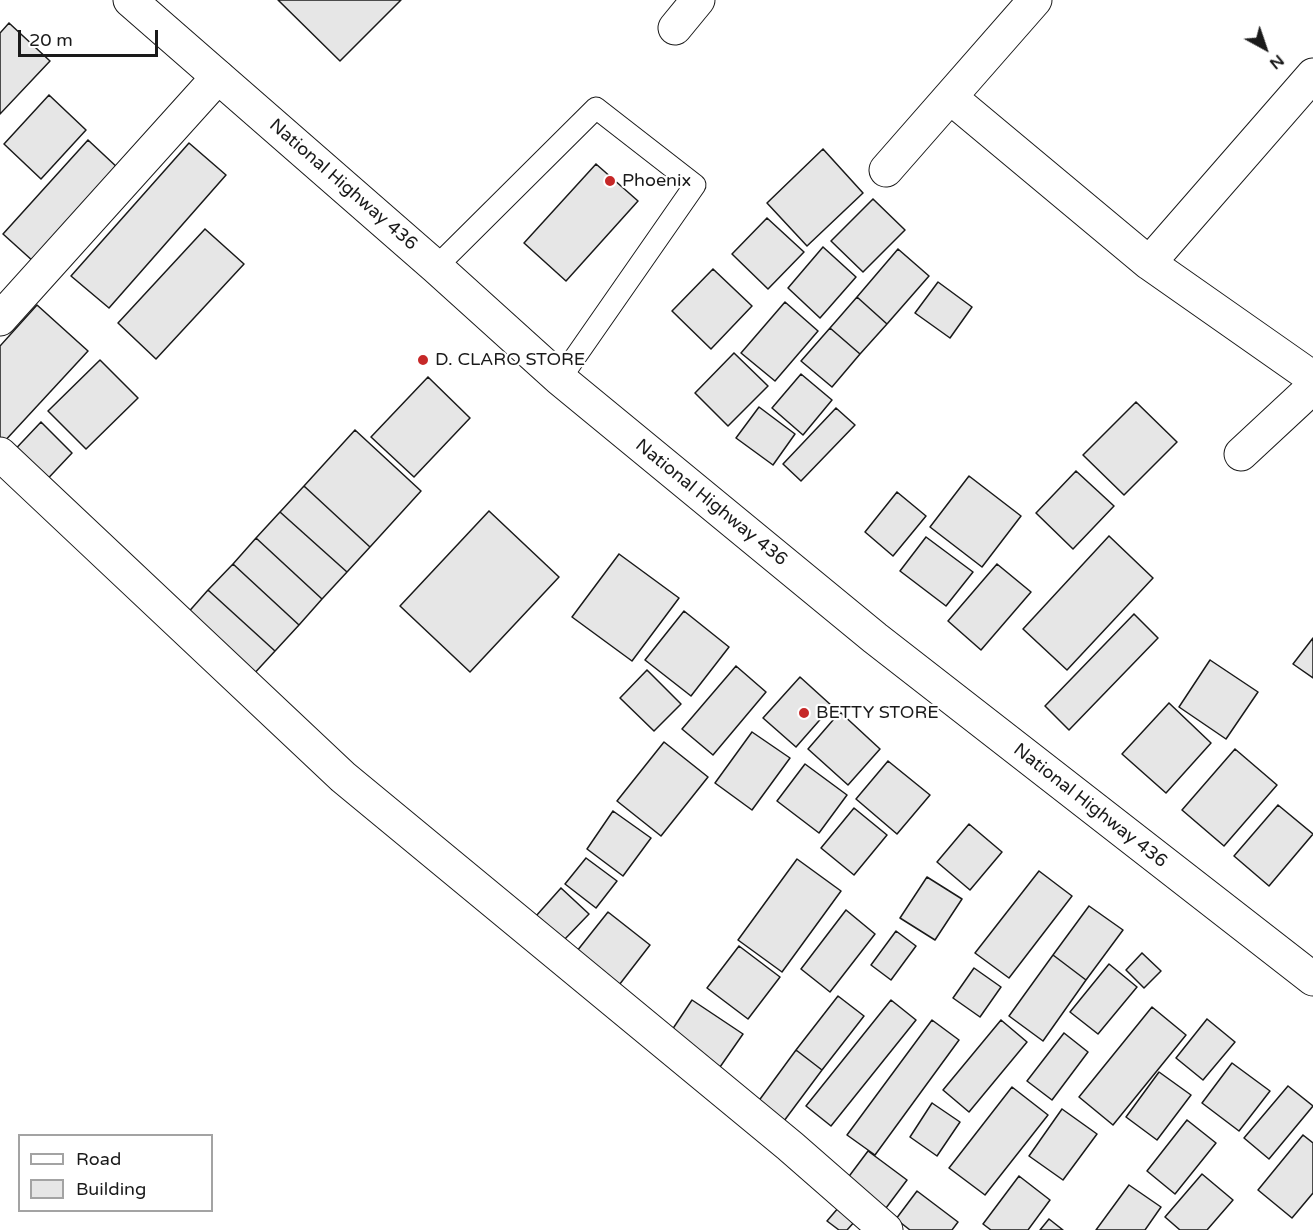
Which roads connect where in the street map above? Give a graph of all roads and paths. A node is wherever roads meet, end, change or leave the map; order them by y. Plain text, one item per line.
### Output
1 (130, 0) edge
2 (698, 0) edge
3 (1035, 0) edge
4 (675, 28) dead end
5 (1313, 75) edge
6 (218, 77) junction
7 (950, 97) junction
8 (886, 170) dead end
9 (1149, 263) junction
10 (436, 267) junction
11 (0, 319) edge
12 (1313, 378) edge
13 (560, 379) junction
14 (1313, 387) edge
15 (0, 454) edge
16 (1241, 454) dead end
17 (1313, 979) edge
18 (886, 1230) edge

1 - 6 street, National Highway 436
2 - 4 street
3 - 7 street
5 - 9 street
6 - 10 street, National Highway 436
6 - 11 street
7 - 8 street
7 - 9 street
9 - 12 street
10 - 13 street, National Highway 436
10 - 13 lane
13 - 17 street, National Highway 436
14 - 16 street
15 - 18 street

